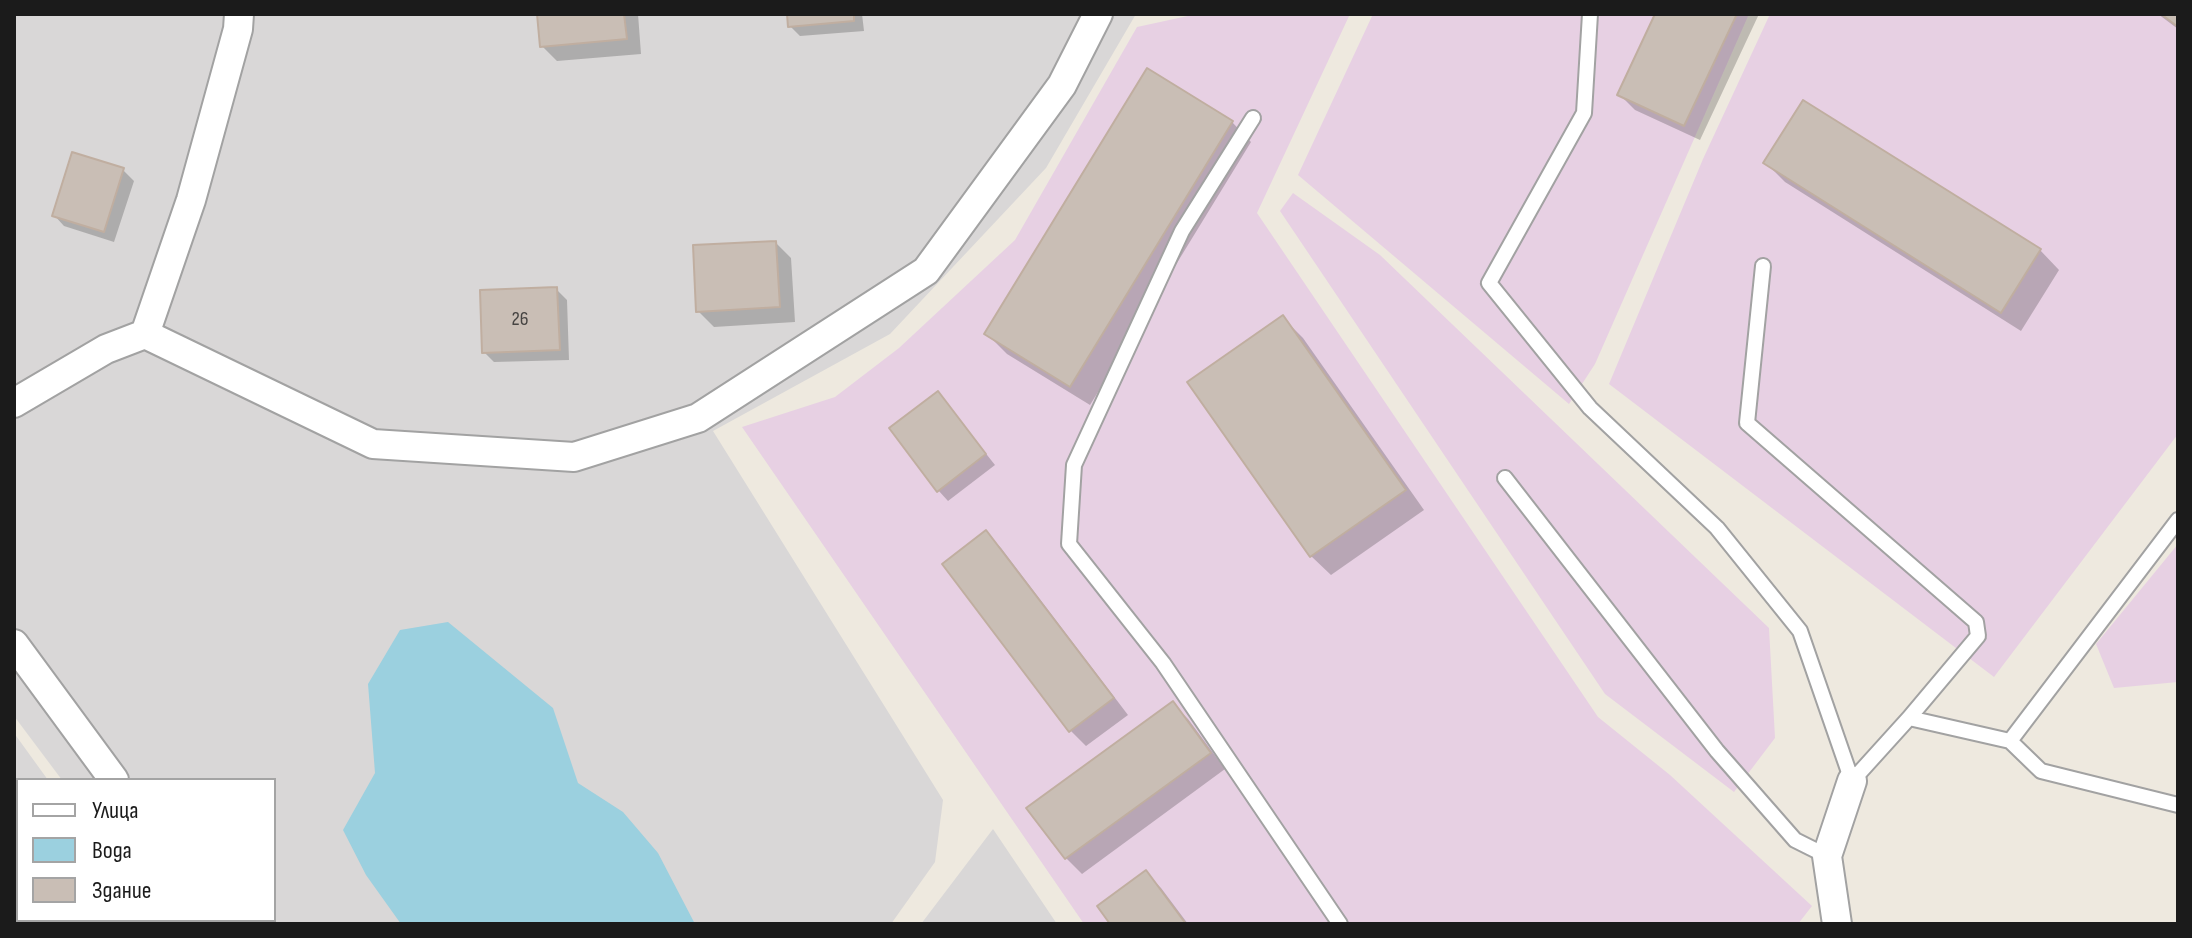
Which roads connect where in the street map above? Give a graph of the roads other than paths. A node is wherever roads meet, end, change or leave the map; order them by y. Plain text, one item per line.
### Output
1 (239, 14) edge
2 (1098, 14) edge
3 (1590, 14) edge
4 (1253, 118) dead end
5 (1763, 266) dead end
6 (145, 334) junction
7 (14, 403) edge
8 (1505, 478) dead end
9 (2178, 520) edge
10 (14, 644) edge
11 (1909, 718) junction
12 (2010, 741) junction
13 (113, 778) edge
14 (1852, 781) junction
15 (2178, 805) edge
16 (1827, 856) junction
17 (1340, 924) edge
18 (1837, 924) edge

1 - 6 street
2 - 6 street
3 - 14 lane
4 - 17 lane
5 - 11 lane
6 - 7 street
8 - 16 lane
9 - 12 lane
10 - 13 street
11 - 12 lane
11 - 14 lane
12 - 15 lane
14 - 16 street
16 - 18 street

